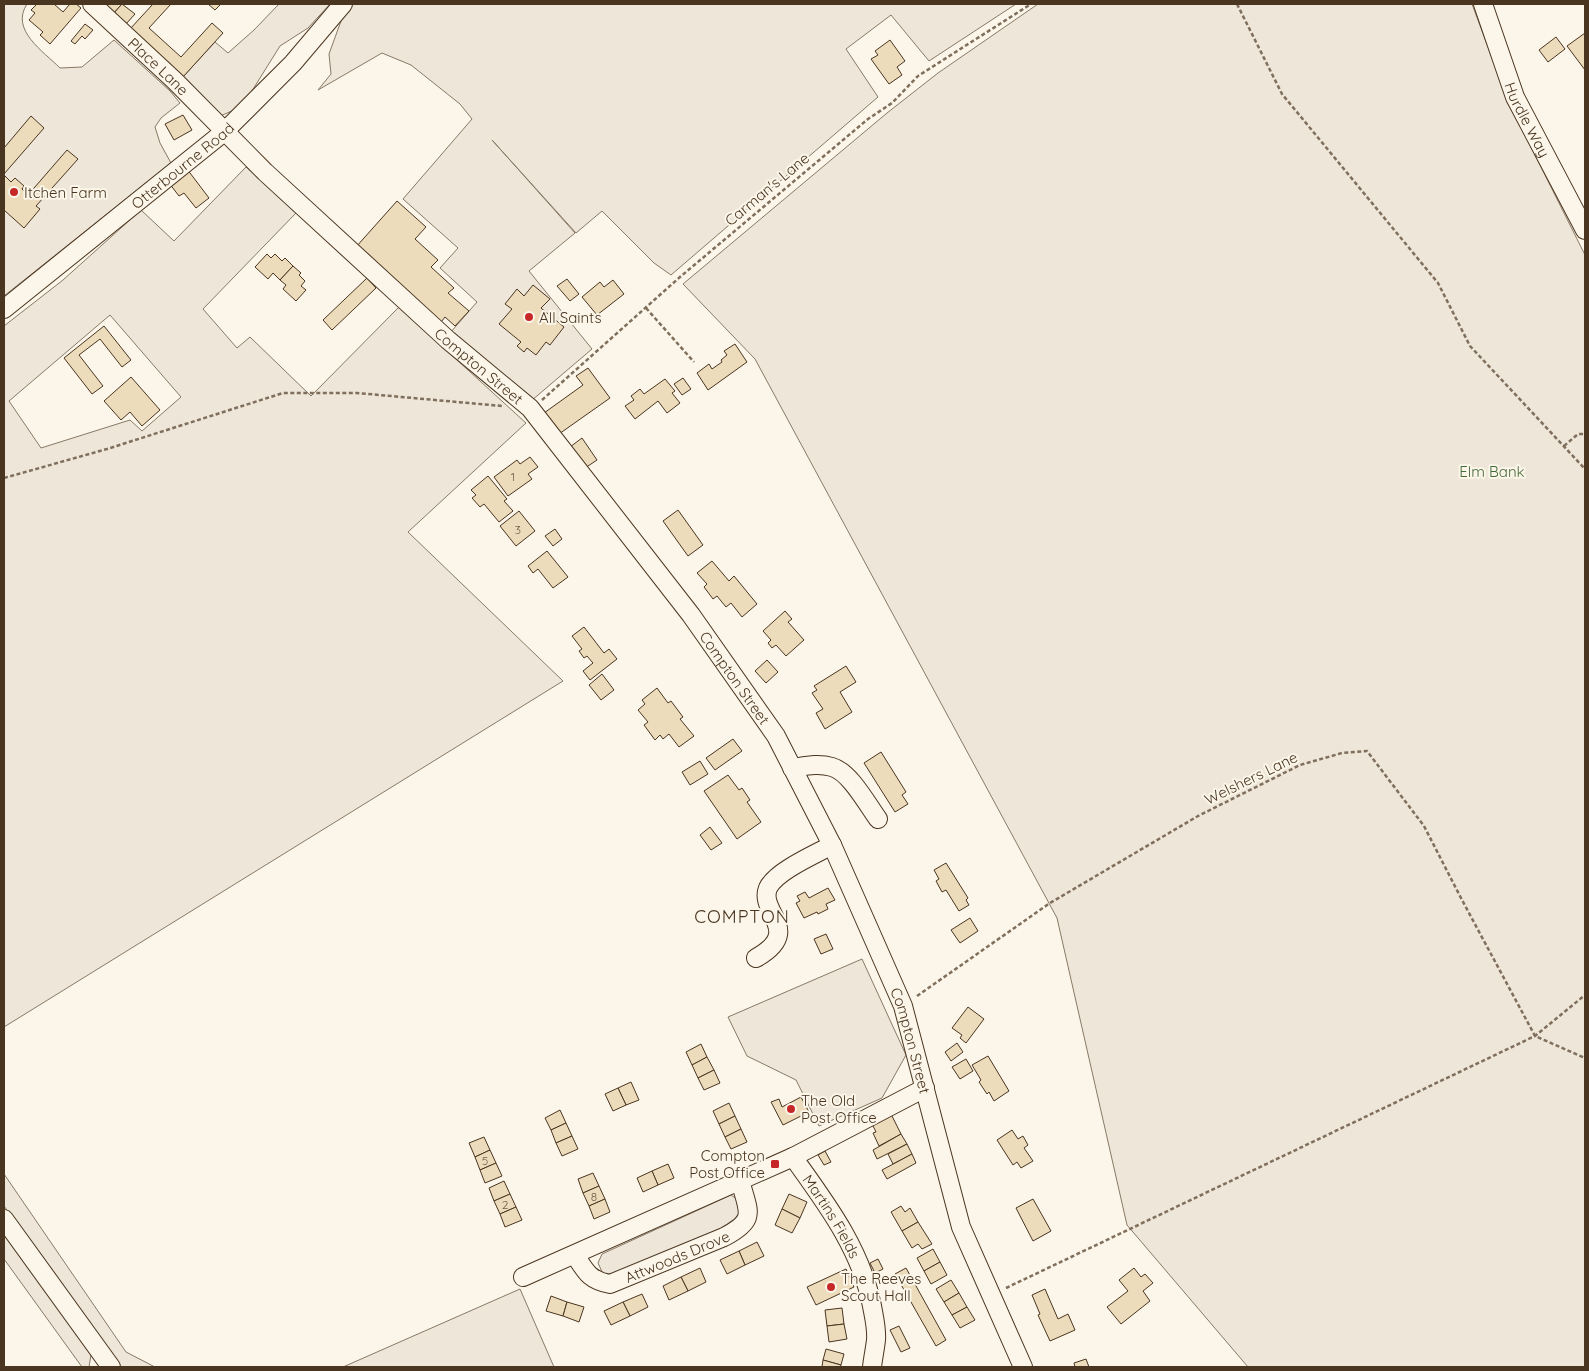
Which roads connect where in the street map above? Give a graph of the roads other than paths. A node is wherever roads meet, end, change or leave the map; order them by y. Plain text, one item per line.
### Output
1 (92, 4) edge
2 (343, 4) edge
3 (1483, 4) edge
4 (224, 132) junction
5 (1585, 230) edge
6 (4, 309) edge
7 (792, 768) junction
8 (878, 819) dead end
9 (832, 845) junction
10 (756, 958) dead end
11 (925, 1088) junction
12 (793, 1157) junction
13 (740, 1180) junction
14 (4, 1219) edge
15 (575, 1255) junction
16 (523, 1277) dead end
17 (111, 1367) edge
18 (872, 1367) edge
19 (1023, 1367) edge

1 - 4 street, Place Lane
2 - 4 street, Otterbourne Road
3 - 5 street, Hurdle Way
4 - 6 street, Otterbourne Road
4 - 7 street, Compton Street
7 - 8 street
7 - 9 street, Compton Street
9 - 10 street
9 - 11 street, Compton Street
11 - 12 street
11 - 19 street, Compton Street
12 - 13 street
12 - 18 street, Martins Fields
13 - 15 street
13 - 15 street, Attwoods Drove
14 - 17 street
15 - 16 street

